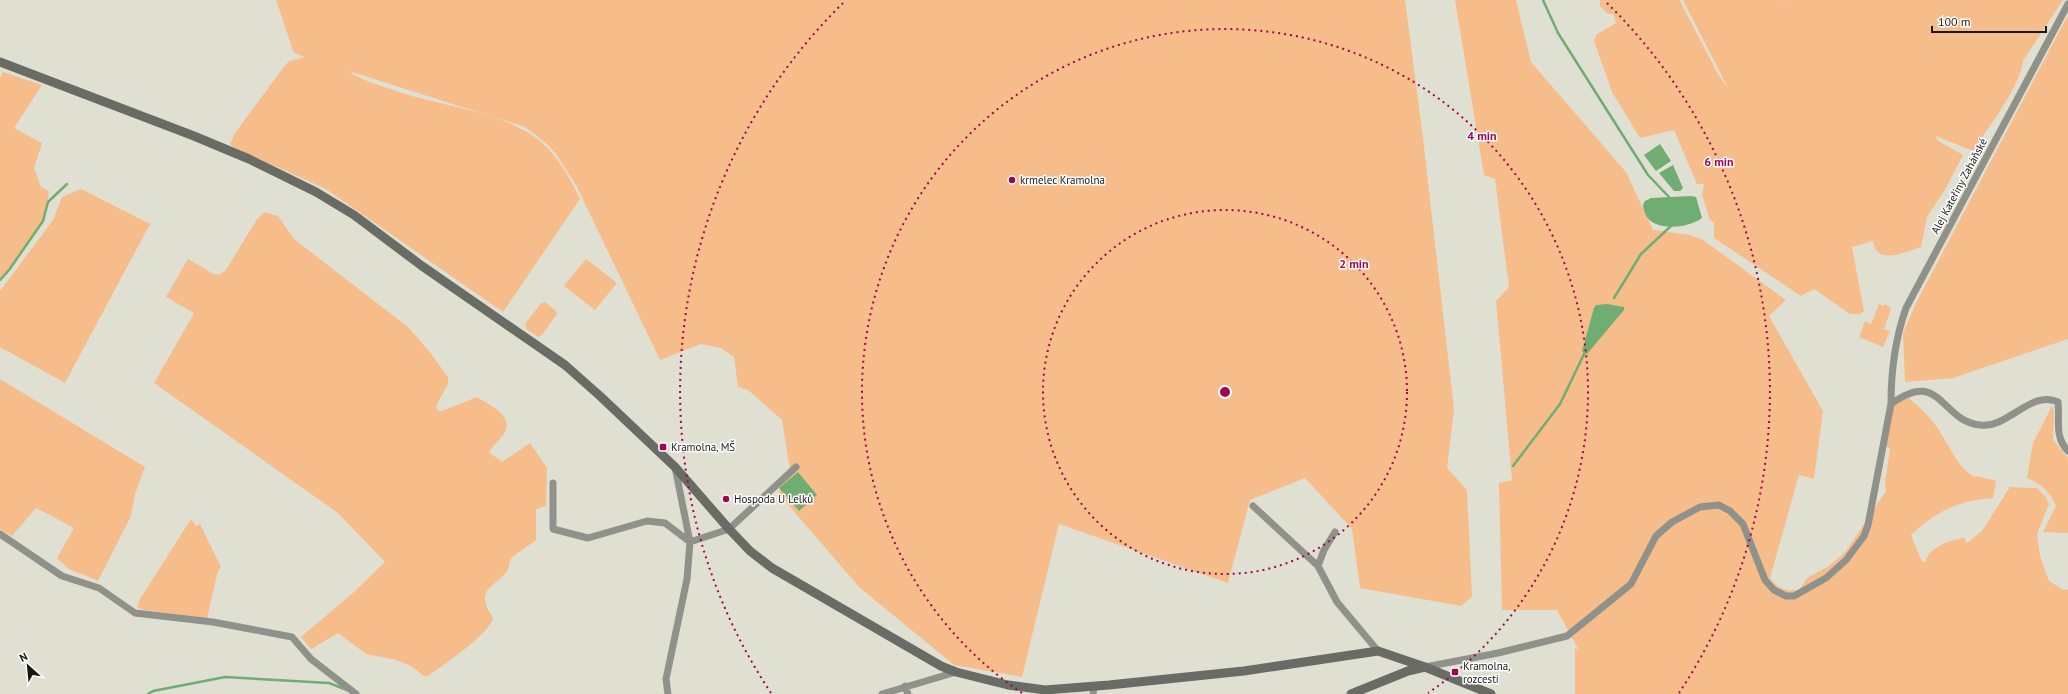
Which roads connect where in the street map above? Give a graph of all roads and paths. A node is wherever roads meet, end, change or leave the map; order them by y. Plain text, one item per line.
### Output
1 (2068, 4) edge
2 (0, 62) edge
3 (1891, 404) junction
4 (2068, 451) edge
5 (675, 467) junction
6 (796, 467) dead end
7 (553, 483) dead end
8 (1253, 506) dead end
9 (729, 529) junction
10 (1335, 532) dead end
11 (0, 534) edge
12 (690, 542) junction
13 (1318, 566) junction
14 (1378, 651) junction
15 (1425, 667) junction
16 (956, 672) junction
17 (905, 686) junction
18 (1094, 690) edge
19 (356, 694) edge
20 (668, 694) edge
21 (882, 694) edge
22 (908, 694) edge
23 (1351, 694) edge
24 (1491, 694) edge

1 - 3 street, Alej Kateřiny Zaháňské
2 - 5 street
3 - 4 street
3 - 15 street, Alej Kateřiny Zaháňské
5 - 9 street
5 - 12 street
6 - 9 street
7 - 12 street
8 - 13 street
9 - 12 street
9 - 16 street
10 - 13 street
11 - 19 street
12 - 20 street
13 - 14 street
14 - 15 street
14 - 18 street
15 - 23 street
15 - 24 street
16 - 17 street
16 - 18 street
17 - 21 street
17 - 22 street

